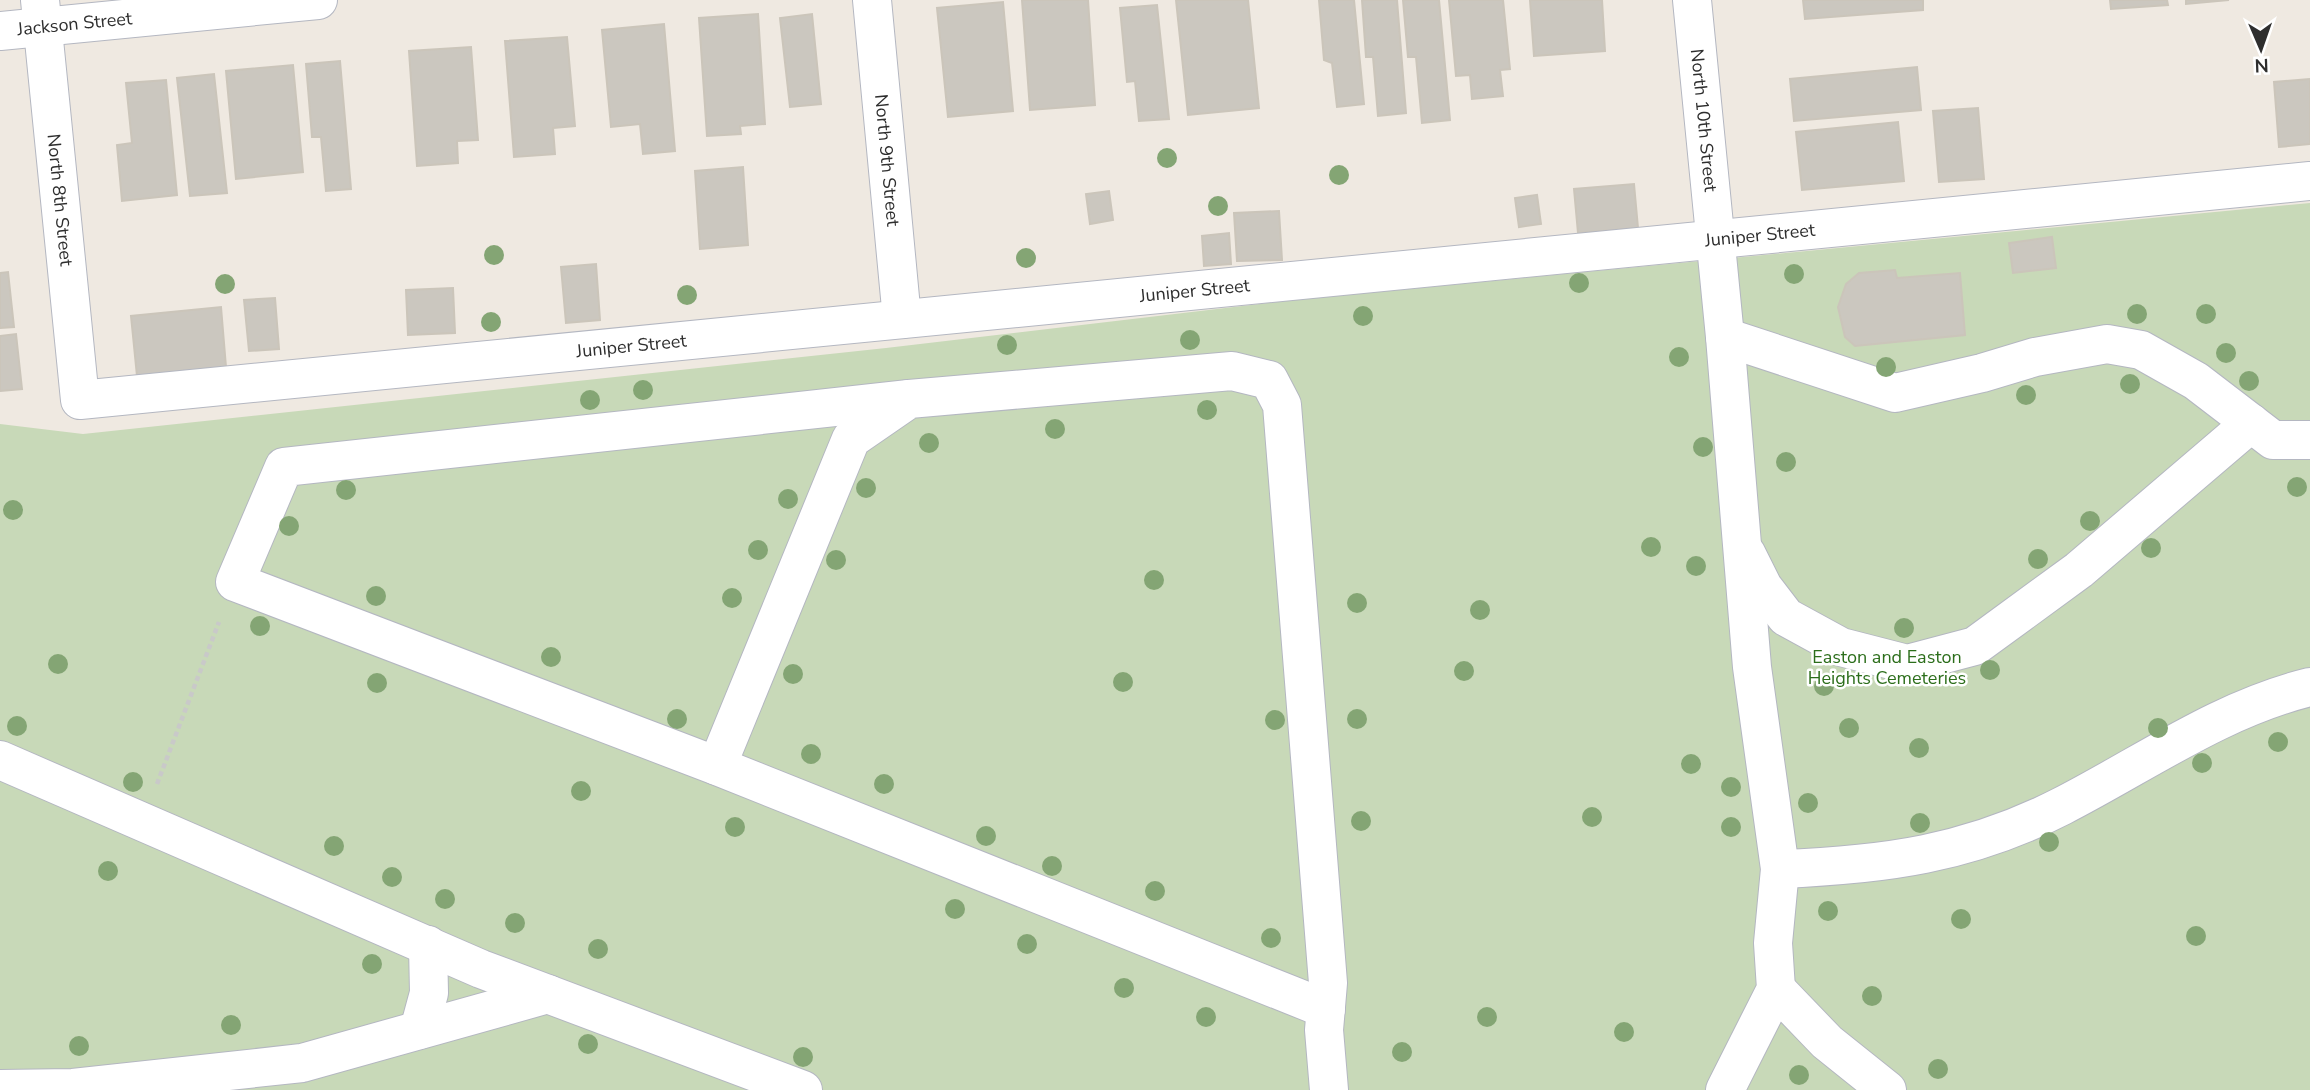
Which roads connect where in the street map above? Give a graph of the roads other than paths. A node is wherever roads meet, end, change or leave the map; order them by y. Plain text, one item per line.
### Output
1 (318, 0) edge
2 (872, 0) edge
3 (1692, 0) edge
4 (41, 13) edge
5 (0, 31) edge
6 (2310, 181) edge
7 (1715, 240) junction
8 (902, 319) junction
9 (1725, 337) junction
10 (909, 399) junction
11 (80, 400) joint
12 (2251, 423) junction
13 (2310, 440) edge
14 (1742, 544) junction
15 (2310, 687) edge
16 (0, 760) edge
17 (717, 766) junction
18 (1780, 869) junction
19 (428, 946) junction
20 (1776, 989) junction
21 (548, 994) junction
22 (1326, 1009) junction
23 (419, 1030) junction
24 (0, 1089) edge
25 (803, 1090) edge
26 (1329, 1090) edge
27 (1725, 1090) edge
28 (1887, 1090) edge

1 - 4 street, Jackson Street
2 - 8 street, North 9th Street
3 - 7 street, North 10th Street
4 - 5 street, Jackson Street
4 - 11 street, North 8th Street
6 - 7 street, Juniper Street
7 - 8 street, Juniper Street
7 - 9 street, North 10th Street
8 - 11 street, Juniper Street
9 - 12 street
9 - 14 street, North 10th Street
10 - 17 street
10 - 17 street
10 - 22 street
12 - 13 street
12 - 14 street
14 - 18 street, North 10th Street
15 - 18 street
16 - 19 street
17 - 22 street
18 - 20 street, North 10th Street
19 - 21 street
19 - 23 street
20 - 27 street
20 - 28 street
21 - 23 street
21 - 25 street
22 - 26 street
23 - 24 street

